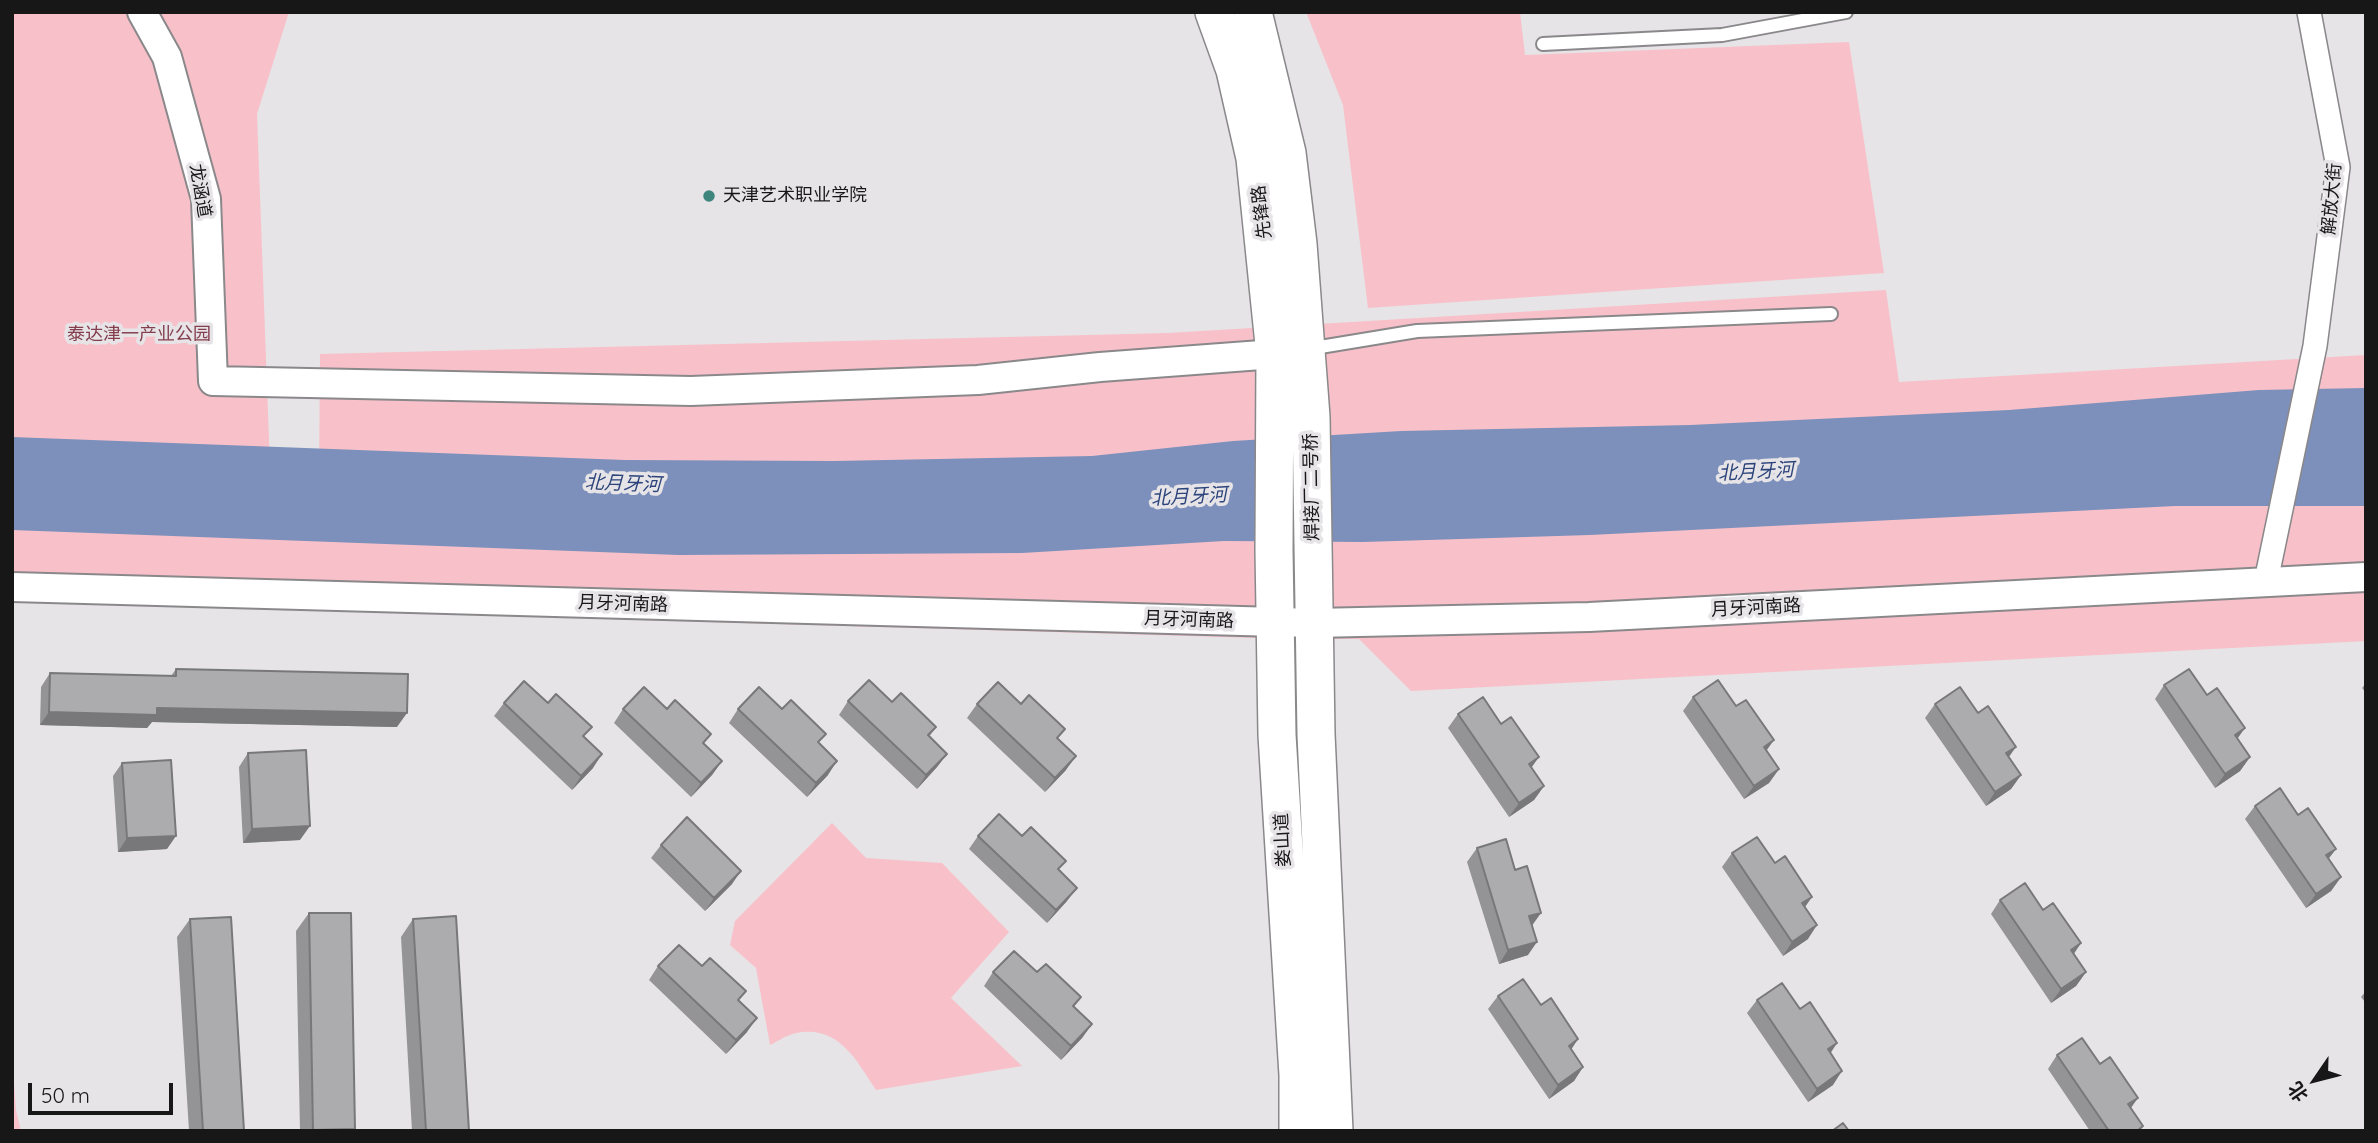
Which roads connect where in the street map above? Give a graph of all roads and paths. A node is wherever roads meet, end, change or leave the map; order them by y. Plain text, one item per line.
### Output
1 (142, 12) edge
2 (1214, 12) edge
3 (1253, 12) edge
4 (1846, 12) edge
5 (2309, 12) edge
6 (1543, 44) dead end
7 (1830, 314) dead end
8 (1290, 352) junction
9 (1311, 417) joint
10 (1275, 418) joint
11 (1274, 550) joint
12 (1313, 557) joint
13 (2366, 577) edge
14 (2266, 581) junction
15 (12, 587) edge
16 (1275, 622) junction
17 (1314, 623) junction
18 (1298, 1131) edge
19 (1334, 1131) edge

1 - 8 street, 龙涵道
2 - 8 main road, 先锋路
3 - 8 main road, 先锋路
4 - 6 lane
5 - 14 street, 解放大街
7 - 8 lane
8 - 9 main road, 先锋路
8 - 10 main road, 先锋路
9 - 12 main road, 焊接厂二号桥
10 - 11 main road, 焊接厂二号桥
11 - 16 main road, 娄山道
12 - 17 main road, 娄山道
13 - 14 street, 月牙河南路
14 - 17 street, 月牙河南路
15 - 16 street, 月牙河南路
16 - 17 street, 月牙河南路
16 - 18 main road, 娄山道
17 - 19 main road, 娄山道

